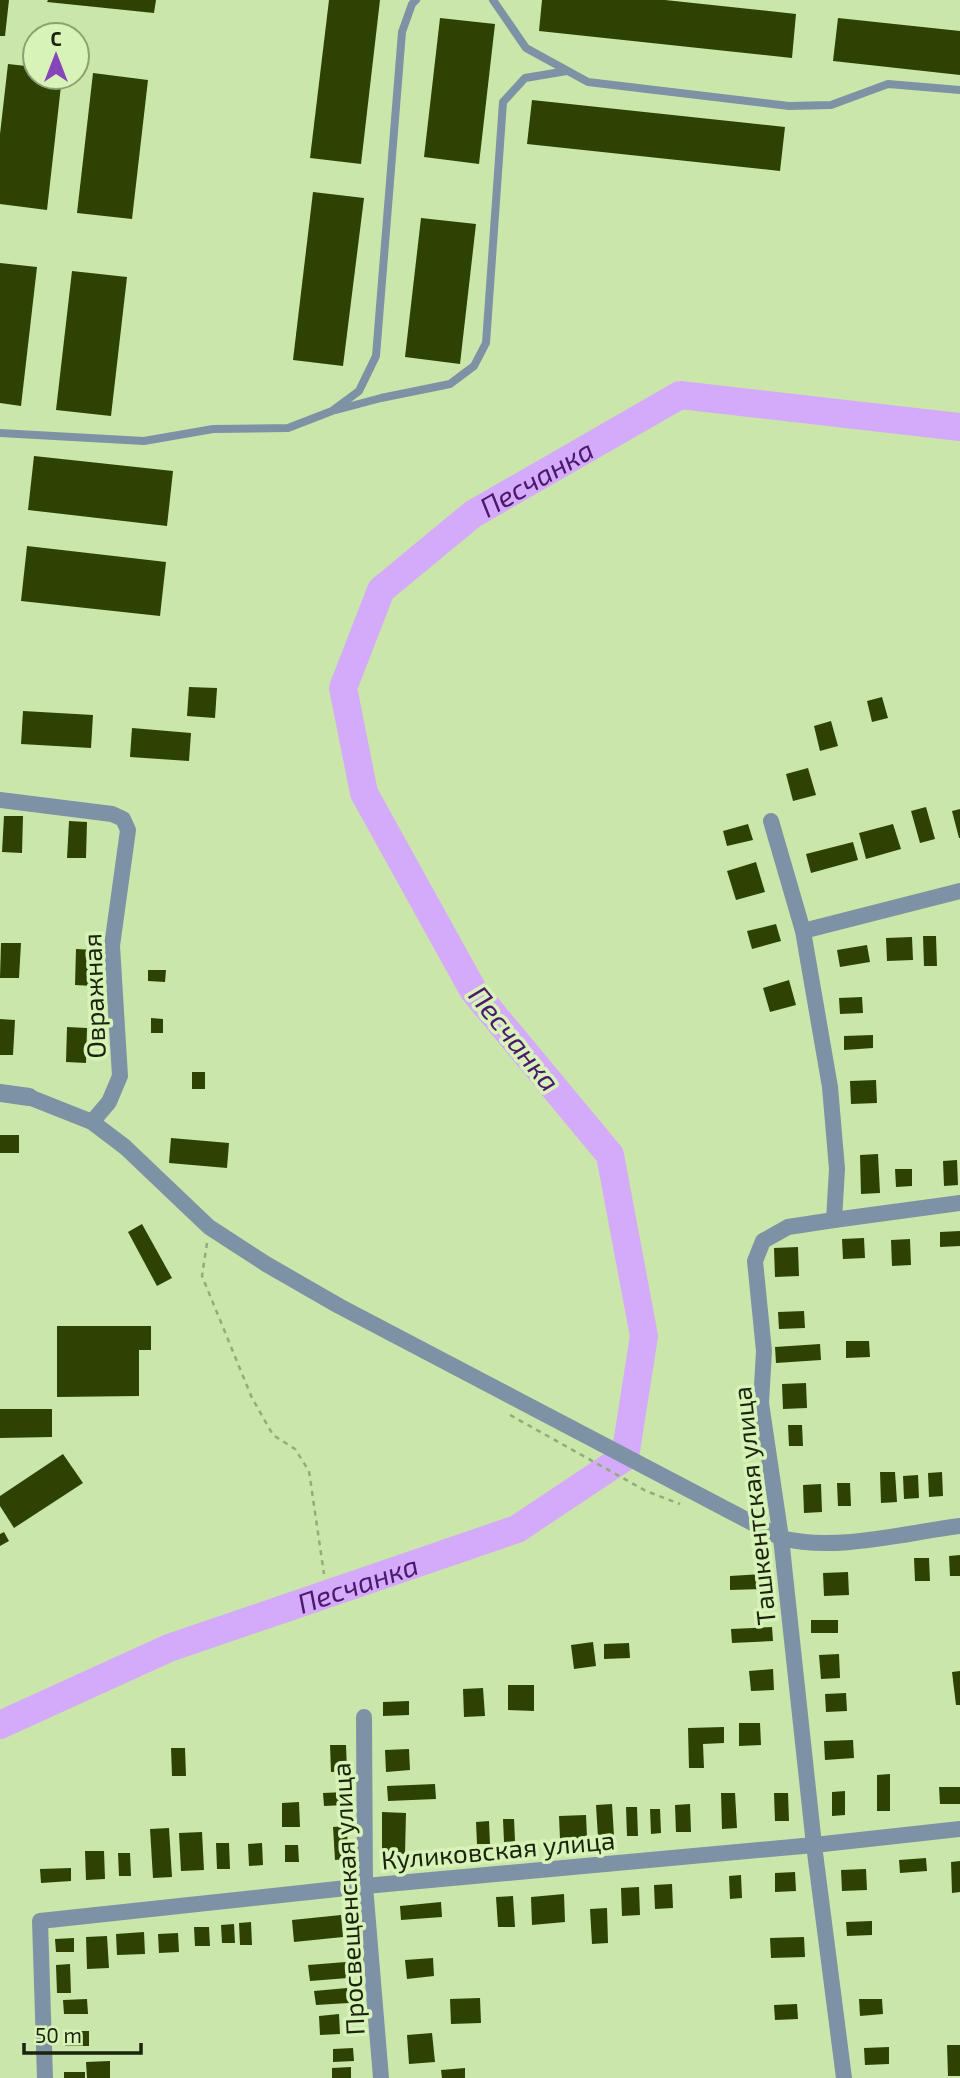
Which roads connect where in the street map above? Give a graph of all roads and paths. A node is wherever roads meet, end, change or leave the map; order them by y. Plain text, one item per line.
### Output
1 (416, 0) edge
2 (493, 0) edge
3 (568, 71) junction
4 (960, 90) edge
5 (332, 411) junction
6 (0, 433) edge
7 (0, 800) edge
8 (771, 821) dead end
9 (960, 891) edge
10 (803, 931) junction
11 (0, 1093) edge
12 (29, 1097) joint
13 (92, 1122) junction
14 (960, 1203) edge
15 (834, 1220) junction
16 (209, 1227) junction
17 (523, 1423) dead end
18 (646, 1491) dead end
19 (960, 1526) edge
20 (780, 1538) junction
21 (324, 1574) dead end
22 (364, 1717) dead end
23 (960, 1829) edge
24 (814, 1845) junction
25 (365, 1886) junction
26 (45, 2078) edge
27 (381, 2078) edge
28 (844, 2078) edge

1 - 5 lane
2 - 3 lane
3 - 4 lane
3 - 5 lane
5 - 6 lane
7 - 13 street, Овражная
8 - 10 street
9 - 10 street
10 - 15 street
11 - 12 street
12 - 13 street
13 - 16 street
14 - 15 street, Ташкентская улица
15 - 20 street, Ташкентская улица
16 - 20 street
16 - 21 path
17 - 18 path
19 - 20 street
20 - 24 street, Ташкентская улица
22 - 25 street, Просвещенская улица
23 - 24 street, Куликовская улица
24 - 25 street, Куликовская улица
24 - 28 street, Ташкентская улица
25 - 26 street, Куликовская улица
25 - 27 street, Просвещенская улица

